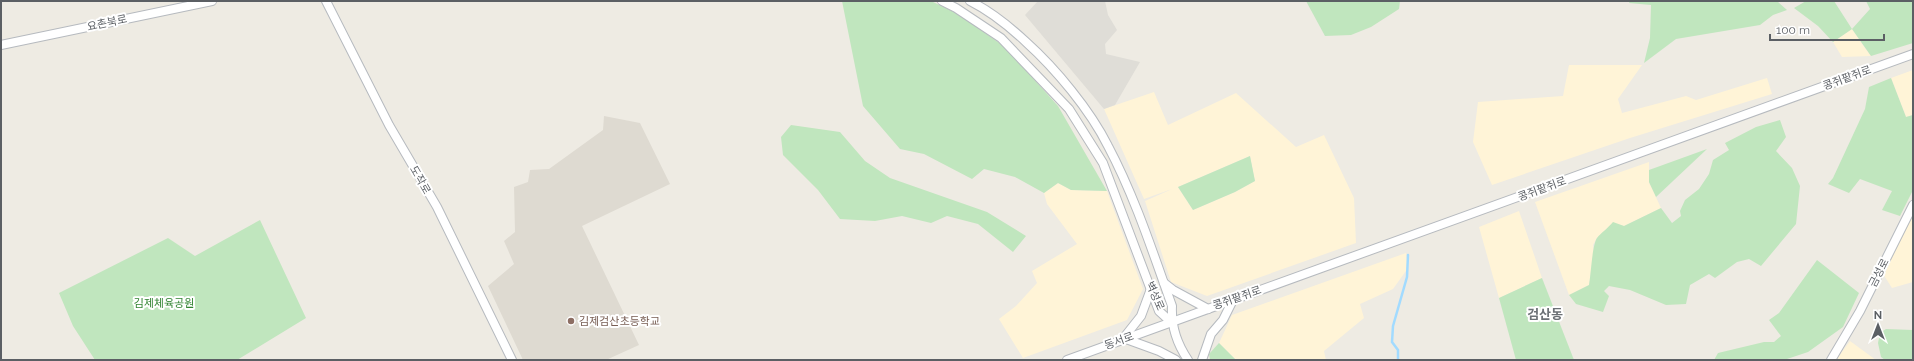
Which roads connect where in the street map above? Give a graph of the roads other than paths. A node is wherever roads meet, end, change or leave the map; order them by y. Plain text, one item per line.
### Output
1 (212, 1) edge
2 (326, 1) edge
3 (942, 1) edge
4 (970, 1) edge
5 (1, 45) edge
6 (1913, 54) edge
7 (1913, 205) edge
8 (1164, 282) junction
9 (1151, 289) junction
10 (1233, 300) junction
11 (1208, 309) junction
12 (1171, 322) junction
13 (1124, 340) junction
14 (512, 360) edge
15 (1067, 360) edge
16 (1176, 360) edge
17 (1188, 360) edge
18 (1202, 360) edge
19 (1830, 360) edge

1 - 5 main road, 요촌북로
2 - 14 main road, 도작로
3 - 9 main road, 벽성로
4 - 8 main road, 벽성로
6 - 10 main road, 콩쥐팥쥐로
7 - 19 main road, 금성로
8 - 11 main road
8 - 12 main road, 벽성로
9 - 12 main road, 벽성로
9 - 13 main road
10 - 11 main road, 콩쥐팥쥐로
10 - 18 main road
11 - 12 main road, 콩쥐팥쥐로
12 - 13 main road, 동서로
12 - 17 main road
13 - 15 main road, 동서로
13 - 16 main road

